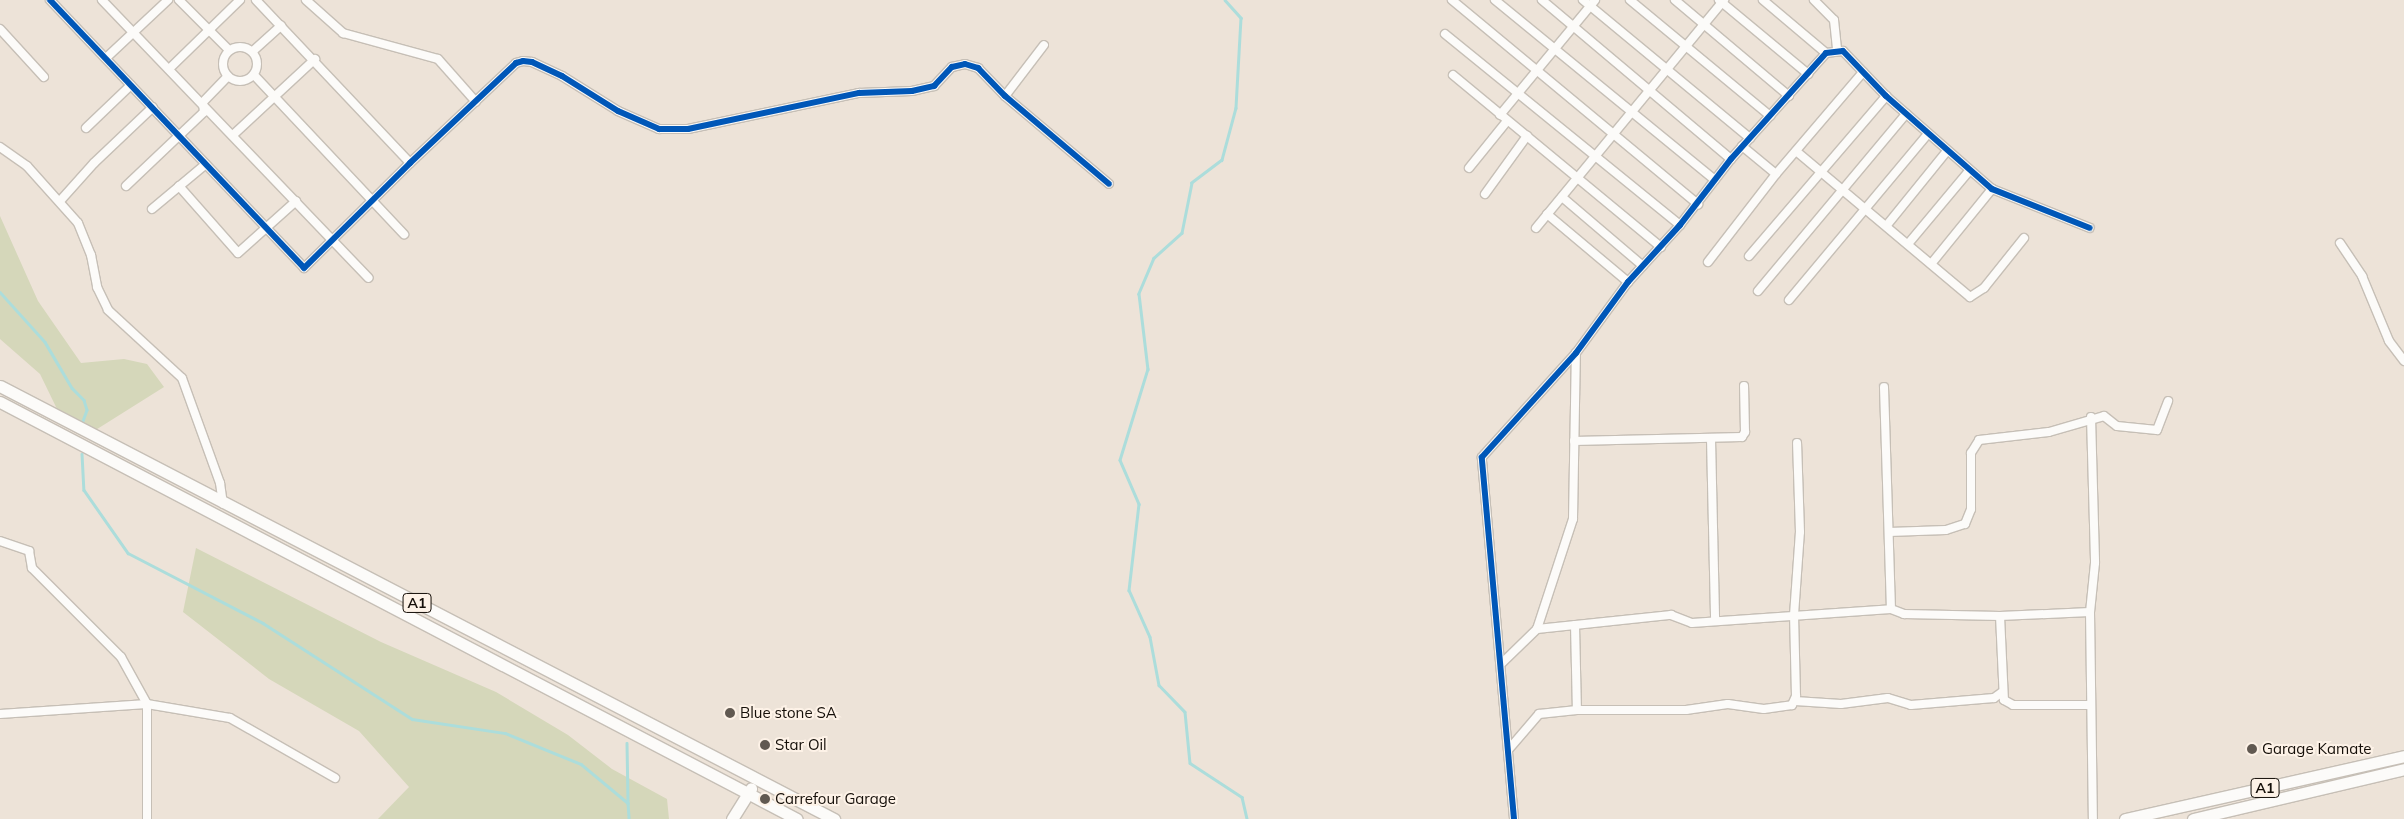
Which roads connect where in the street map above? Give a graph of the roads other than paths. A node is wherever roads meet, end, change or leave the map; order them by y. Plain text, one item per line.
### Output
1 (50, 0) edge
2 (102, 0) edge
3 (168, 0) edge
4 (179, 0) edge
5 (240, 0) edge
6 (256, 0) edge
7 (306, 0) edge
8 (1452, 0) edge
9 (1495, 0) edge
10 (1542, 0) edge
11 (1583, 0) edge
12 (1630, 0) edge
13 (1676, 0) edge
14 (1762, 0) edge
15 (1814, 0) edge
16 (1722, 1) edge
17 (1592, 3) edge
18 (1704, 25) junction
19 (281, 26) junction
20 (1574, 27) junction
21 (0, 29) edge
22 (208, 31) junction
23 (132, 33) junction
24 (1445, 34) dead end
25 (1044, 45) dead end
26 (1686, 47) junction
27 (1555, 48) junction
28 (229, 50) junction
29 (1836, 50) junction
30 (253, 51) junction
31 (1826, 53) junction
32 (106, 58) junction
33 (315, 60) junction
34 (169, 69) junction
35 (1668, 69) junction
36 (1536, 70) junction
37 (1863, 72) junction
38 (1808, 74) junction
39 (254, 75) junction
40 (1453, 75) dead end
41 (228, 76) junction
42 (44, 77) dead end
43 (131, 85) junction
44 (1651, 91) junction
45 (1519, 92) junction
46 (1005, 96) junction
47 (1789, 96) junction
48 (1886, 96) junction
49 (274, 98) junction
50 (203, 102) junction
51 (476, 102) junction
52 (153, 107) junction
53 (1632, 113) junction
54 (1906, 114) junction
55 (1500, 115) junction
56 (1770, 116) junction
57 (1507, 121) junction
58 (86, 128) dead end
59 (1928, 134) junction
60 (233, 135) junction
61 (1615, 135) junction
62 (1527, 136) junction
63 (180, 137) junction
64 (1750, 138) junction
65 (1742, 146) junction
66 (0, 147) edge
67 (1796, 151) junction
68 (1947, 151) junction
69 (1597, 156) junction
70 (1731, 159) junction
71 (410, 162) junction
72 (206, 164) junction
73 (1469, 168) dead end
74 (1969, 171) junction
75 (1821, 172) junction
76 (1776, 174) junction
77 (1578, 178) junction
78 (1715, 180) junction
79 (1109, 184) dead end
80 (126, 186) dead end
81 (178, 186) junction
82 (1992, 189) junction
83 (1844, 190) junction
84 (1485, 194) dead end
85 (1562, 197) junction
86 (373, 200) junction
87 (60, 201) junction
88 (296, 201) junction
89 (1698, 204) junction
90 (1866, 208) junction
91 (152, 209) dead end
92 (1547, 214) junction
93 (1680, 225) junction
94 (1887, 226) junction
95 (268, 228) junction
96 (1536, 228) dead end
97 (2090, 228) dead end
98 (404, 234) dead end
99 (2024, 238) dead end
100 (332, 239) junction
101 (2340, 243) dead end
102 (1908, 244) junction
103 (1661, 247) junction
104 (1749, 256) dead end
105 (1708, 262) dead end
106 (1931, 264) junction
107 (1643, 266) junction
108 (369, 278) dead end
109 (1628, 282) junction
110 (1758, 291) dead end
111 (1789, 300) dead end
112 (1576, 353) junction
113 (2404, 361) edge
114 (0, 386) edge
115 (1744, 386) dead end
116 (1884, 387) dead end
117 (2168, 401) dead end
118 (0, 402) edge
119 (2091, 417) junction
120 (1711, 439) junction
121 (1574, 442) junction
122 (1797, 443) dead end
123 (224, 504) junction
124 (1889, 532) junction
125 (0, 541) edge
126 (1891, 609) junction
127 (2090, 612) junction
128 (1794, 615) junction
129 (2000, 616) junction
130 (1715, 620) junction
131 (1575, 625) junction
132 (1537, 628) junction
133 (1502, 663) junction
134 (2001, 693) junction
135 (1795, 701) junction
136 (147, 704) junction
137 (2090, 705) junction
138 (1577, 710) junction
139 (0, 714) edge
140 (1509, 749) junction
141 (2404, 756) edge
142 (2404, 769) edge
143 (335, 778) dead end
144 (756, 780) junction
145 (747, 794) junction
146 (147, 819) edge
147 (732, 819) edge
148 (797, 819) edge
149 (834, 819) edge
150 (1514, 819) edge
151 (2094, 819) edge
152 (2125, 819) edge
153 (2193, 819) edge

1 - 32 street
2 - 23 street
3 - 23 street
4 - 22 street
5 - 22 street
6 - 19 street
7 - 51 street
8 - 36 street
9 - 27 street
10 - 20 street
11 - 17 street
12 - 26 street
13 - 18 street
14 - 31 street
15 - 29 street
16 - 18 street
16 - 38 street
17 - 20 street
17 - 35 street
18 - 26 street
18 - 47 street
19 - 30 street
19 - 33 street
20 - 27 street
20 - 44 street
21 - 42 street
22 - 28 street
22 - 34 street
23 - 32 street
23 - 34 street
24 - 45 street
25 - 46 street
26 - 35 street
26 - 56 street
27 - 36 street
27 - 53 street
28 - 30 street
28 - 41 street
29 - 31 street
29 - 37 street
30 - 39 street
31 - 38 street
32 - 43 street
33 - 49 street
33 - 71 street
34 - 50 street
35 - 44 street
35 - 64 street
36 - 45 street
36 - 61 street
37 - 48 street
37 - 67 street
38 - 47 street
39 - 41 street
39 - 49 street
40 - 55 street
41 - 50 street
43 - 52 street
43 - 58 street
44 - 53 street
44 - 70 street
45 - 55 street
45 - 69 street
46 - 51 street
46 - 79 street
47 - 56 street
48 - 54 street
48 - 75 street
49 - 60 street
49 - 86 street
50 - 60 street
50 - 63 street
51 - 71 street
52 - 63 street
52 - 87 street
53 - 61 street
53 - 78 street
54 - 59 street
54 - 83 street
55 - 57 street
56 - 64 street
57 - 62 street
57 - 73 street
59 - 68 street
59 - 90 street
60 - 88 street
61 - 69 street
61 - 89 street
62 - 77 street
62 - 84 street
63 - 72 street
63 - 80 street
64 - 65 street
65 - 70 street
65 - 76 street
66 - 87 street
67 - 75 street
67 - 76 street
68 - 74 street
68 - 94 street
69 - 77 street
69 - 93 street
70 - 78 street
71 - 86 street
72 - 81 street
72 - 95 street
74 - 82 street
74 - 102 street
75 - 83 street
75 - 104 street
76 - 105 street
77 - 85 street
77 - 103 street
78 - 89 street
81 - 91 street
81 - 95 street
82 - 97 street
82 - 106 street
83 - 90 street
83 - 110 street
85 - 92 street
85 - 107 street
86 - 98 street
86 - 100 street
87 - 123 street
88 - 95 street
88 - 100 street
89 - 93 street
90 - 94 street
90 - 111 street
92 - 96 street
92 - 109 street
93 - 103 street
94 - 102 street
95 - 100 street
99 - 106 street
100 - 108 street
101 - 113 street
102 - 106 street
103 - 107 street
107 - 109 street
109 - 112 street
112 - 121 street
112 - 133 street
114 - 123 main road, A1
115 - 120 street
116 - 124 street
117 - 119 street
118 - 145 main road, A1
119 - 124 street
119 - 127 street
120 - 121 street
120 - 130 street
121 - 132 street
122 - 128 street
123 - 144 main road, A1
124 - 126 street
125 - 136 street
126 - 128 street
126 - 129 street
127 - 129 street
127 - 137 street
128 - 130 street
128 - 135 street
129 - 134 street
130 - 131 street
131 - 132 street
131 - 138 street
132 - 133 street
133 - 140 street
134 - 135 street
134 - 137 street
135 - 138 street
136 - 139 street
136 - 143 street
136 - 146 street
137 - 151 street
138 - 140 street
140 - 150 street
141 - 152 main road, A1
142 - 153 main road, A1
144 - 145 main road
144 - 149 main road, A1
145 - 147 main road
145 - 148 main road, A1

